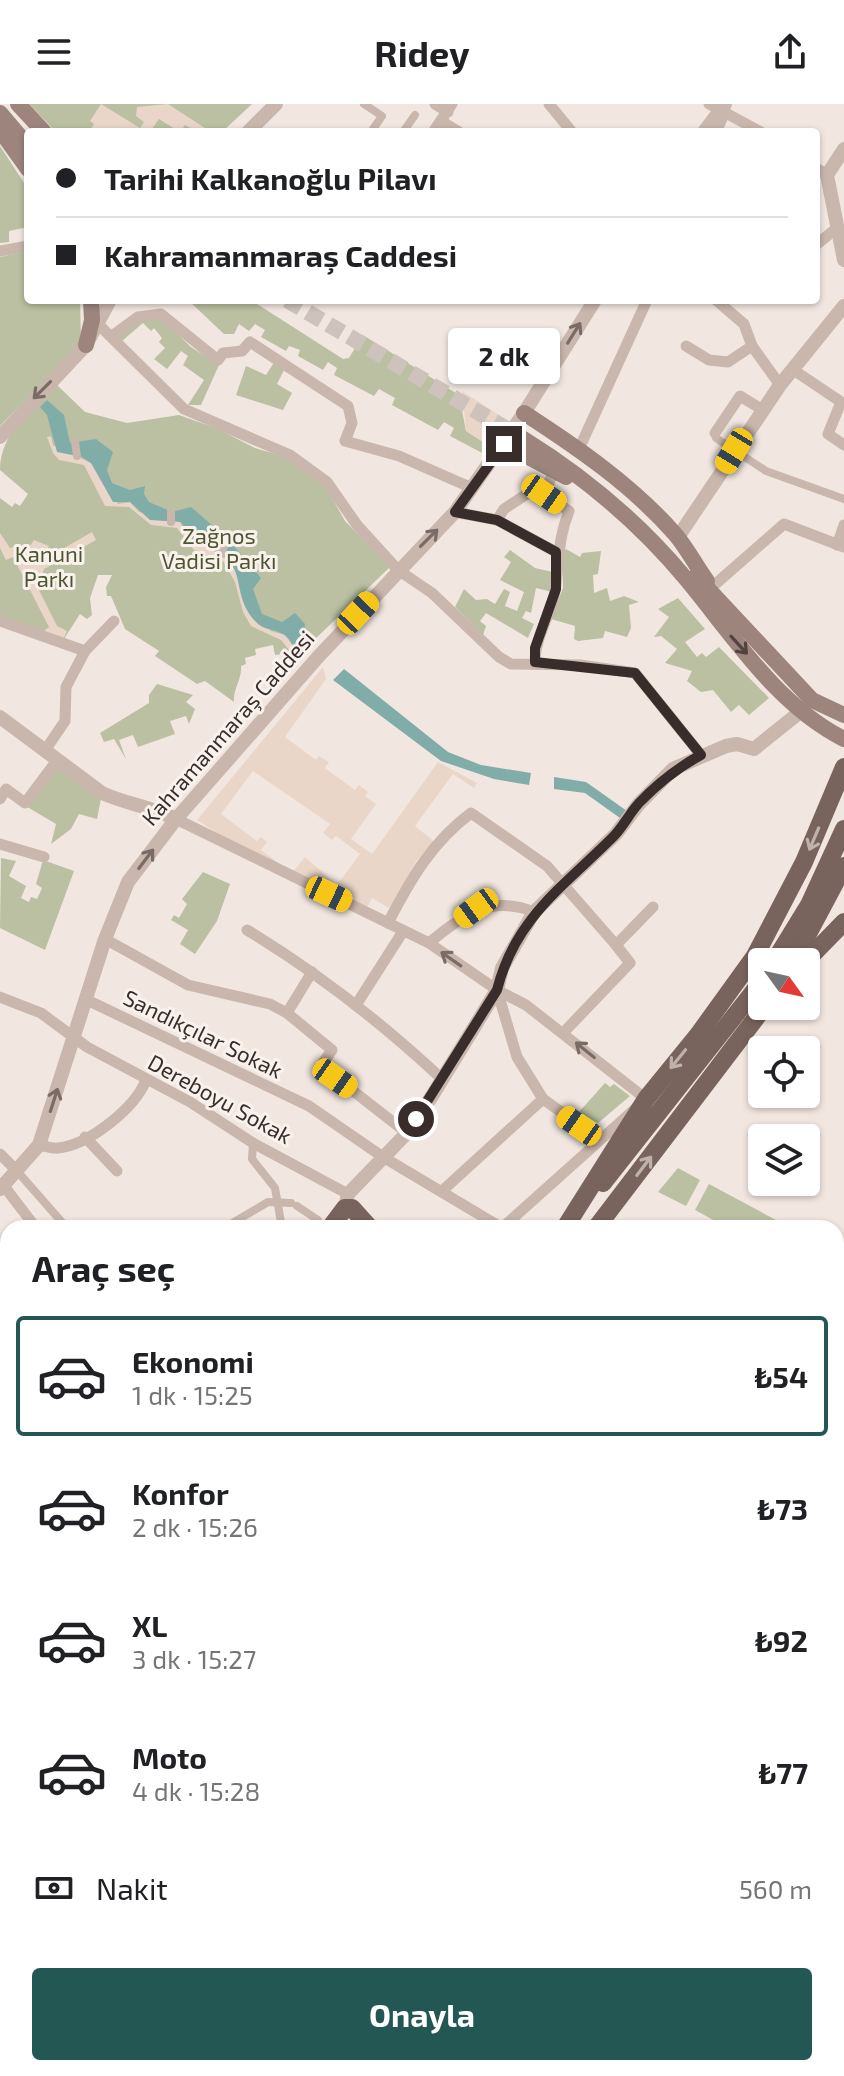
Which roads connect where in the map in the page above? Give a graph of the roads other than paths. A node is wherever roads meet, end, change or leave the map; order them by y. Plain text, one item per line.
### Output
1 (4, 104) edge
2 (18, 104) edge
3 (276, 104) edge
4 (364, 104) edge
5 (435, 104) edge
6 (549, 104) edge
7 (720, 108) edge
8 (447, 112) edge
9 (0, 113) edge
10 (415, 115) dead end
11 (25, 128) edge
12 (40, 128) edge
13 (256, 128) edge
14 (374, 128) edge
15 (406, 128) edge
16 (569, 128) edge
17 (707, 128) edge
18 (718, 128) edge
19 (754, 128) edge
20 (0, 130) edge
21 (24, 141) edge
22 (844, 149) edge
23 (24, 163) edge
24 (822, 171) edge
25 (838, 227) junction
26 (820, 242) edge
27 (24, 247) edge
28 (0, 251) edge
29 (844, 260) edge
30 (91, 304) edge
31 (108, 304) edge
32 (589, 304) edge
33 (645, 304) edge
34 (721, 304) edge
35 (844, 306) edge
36 (99, 325) junction
37 (112, 336) junction
38 (86, 345) junction
39 (686, 346) dead end
40 (752, 346) junction
41 (795, 371) junction
42 (780, 385) junction
43 (842, 403) edge
44 (763, 410) junction
45 (524, 426) junction
46 (715, 433) joint
47 (0, 437) edge
48 (75, 442) dead end
49 (504, 444) junction
50 (844, 445) edge
51 (579, 449) junction
52 (734, 451) junction
53 (77, 456) dead end
54 (554, 471) junction
55 (472, 488) junction
56 (544, 494) junction
57 (844, 499) edge
58 (171, 512) dead end
59 (455, 512) junction
60 (497, 520) junction
61 (171, 522) dead end
62 (844, 525) edge
63 (678, 537) junction
64 (227, 538) dead end
65 (841, 546) edge
66 (556, 552) junction
67 (221, 554) dead end
68 (398, 570) junction
69 (712, 587) junction
70 (723, 616) junction
71 (0, 621) edge
72 (114, 621) dead end
73 (85, 651) junction
74 (535, 662) junction
75 (800, 712) junction
76 (844, 715) edge
77 (0, 717) edge
78 (844, 739) edge
79 (52, 754) junction
80 (701, 755) junction
81 (844, 767) edge
82 (0, 799) edge
83 (176, 819) junction
84 (844, 829) edge
85 (0, 844) edge
86 (44, 857) dead end
87 (844, 866) edge
88 (563, 882) junction
89 (653, 907) dead end
90 (534, 912) junction
91 (844, 922) edge
92 (388, 923) junction
93 (247, 930) dead end
94 (402, 933) junction
95 (105, 939) junction
96 (429, 943) junction
97 (616, 945) junction
98 (783, 948) edge
99 (801, 948) edge
100 (819, 948) edge
101 (312, 972) junction
102 (497, 990) junction
103 (0, 997) edge
104 (87, 1000) junction
105 (748, 1000) edge
106 (356, 1005) junction
107 (287, 1013) junction
108 (754, 1020) edge
109 (564, 1032) junction
110 (74, 1036) junction
111 (442, 1079) junction
112 (146, 1080) junction
113 (543, 1099) junction
114 (646, 1099) junction
115 (407, 1133) junction
116 (85, 1137) junction
117 (599, 1139) junction
118 (253, 1143) junction
119 (39, 1145) junction
120 (0, 1154) edge
121 (383, 1157) junction
122 (17, 1171) junction
123 (117, 1171) dead end
124 (2, 1188) edge
125 (442, 1191) junction
126 (276, 1201) junction
127 (346, 1201) junction
128 (29, 1220) edge
129 (57, 1220) edge
130 (238, 1220) edge
131 (280, 1220) edge
132 (318, 1220) edge
133 (335, 1220) edge
134 (363, 1220) edge
135 (489, 1220) edge
136 (511, 1220) edge
137 (569, 1220) edge
138 (571, 1220) edge
139 (602, 1220) edge

1 - 11 main road
2 - 12 main road
3 - 13 street
4 - 14 street
5 - 8 street
6 - 16 street
7 - 17 street
7 - 18 street
7 - 19 street
9 - 21 main road
10 - 15 street
20 - 23 main road
22 - 24 street
24 - 25 street
25 - 26 street
25 - 29 street
27 - 28 street
30 - 38 main road
31 - 36 street
45 -> 32 street, Kahramanmaraş Caddesi
33 - 51 street
34 - 40 street
35 - 41 street
36 - 37 street
36 - 38 street
37 - 55 street
37 - 68 street
38 -> 47 street
39 - 40 street
40 - 42 street
41 - 42 street
41 - 43 street
42 - 44 street
43 - 50 street
44 - 46 street
44 - 52 street
45 - 49 street, Kahramanmaraş Caddesi
45 - 51 main road
45 - 70 main road
46 - 52 street
48 - 53 street
49 - 54 main road
49 - 55 street, Kahramanmaraş Caddesi
51 - 63 main road
52 - 57 street
52 - 63 street
54 - 56 street
54 - 70 main road
55 - 59 street, Kahramanmaraş Caddesi
56 - 60 street
56 - 66 street
58 - 61 street
59 - 60 street
68 -> 59 street, Kahramanmaraş Caddesi
60 - 66 street
62 - 65 street
63 - 69 main road
64 - 67 street
65 - 69 street
66 - 74 street
68 - 74 street
68 - 83 street, Kahramanmaraş Caddesi
69 - 70 main road
70 -> 75 main road
70 - 76 main road
71 - 73 street
72 - 73 street
73 - 79 street
74 - 80 street
75 - 78 main road
75 - 80 street
77 - 79 street
79 - 82 street
79 - 83 street
80 - 88 street
81 -> 114 main road
83 - 92 street
95 -> 83 street, Kahramanmaraş Caddesi
84 - 98 main road
85 - 86 street
87 - 99 main road
88 - 90 street
88 - 92 street
88 - 97 street
89 - 97 street
90 - 96 street
90 - 102 street
91 - 100 main road
92 - 94 street
93 - 101 street
94 - 96 street
94 - 106 street
95 - 104 street, Kahramanmaraş Caddesi
95 - 107 street
102 -> 96 street
97 - 109 street
101 - 106 street
101 - 107 street
102 - 109 street
102 - 111 street
102 - 113 street
103 - 110 street, Dereboyu Sokak
104 - 110 street, Kahramanmaraş Caddesi
104 - 121 street, Sandıkçılar Sokak
105 - 138 main road
106 - 111 street
107 - 115 street
139 -> 108 main road
114 -> 109 street
110 - 112 street, Dereboyu Sokak
119 -> 110 street, Kahramanmaraş Caddesi
111 - 115 street
112 - 116 street
112 - 118 street, Dereboyu Sokak
113 - 117 street
113 - 125 street
114 - 117 street
114 - 137 main road
115 - 121 street
116 - 119 street
116 - 123 street
117 - 136 street
118 - 126 street
118 - 127 street, Dereboyu Sokak
119 - 122 street, Kahramanmaraş Caddesi
120 - 122 street
121 - 125 street, Sandıkçılar Sokak
121 - 127 street
122 - 124 street, Kahramanmaraş Caddesi
122 - 129 street
124 - 128 street
125 - 135 street, Sandıkçılar Sokak
126 - 130 street
126 - 131 street
126 - 132 street
127 - 133 main road
127 - 134 main road

